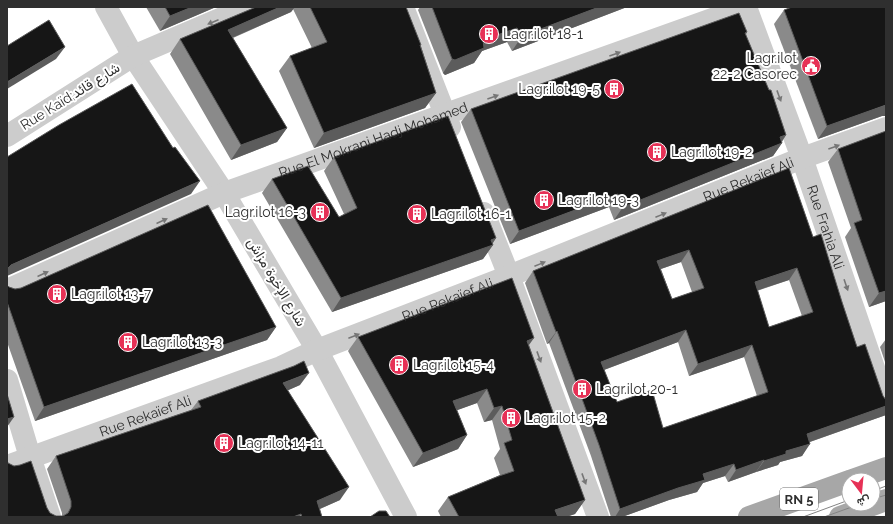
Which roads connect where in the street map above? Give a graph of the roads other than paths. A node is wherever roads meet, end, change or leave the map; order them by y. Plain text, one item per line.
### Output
1 (106, 7) edge
2 (248, 7) edge
3 (403, 7) edge
4 (746, 7) edge
5 (133, 56) junction
6 (445, 114) junction
7 (886, 128) edge
8 (7, 136) edge
9 (456, 144) edge
10 (802, 158) junction
11 (224, 193) junction
12 (477, 195) edge
13 (509, 276) junction
14 (7, 290) edge
15 (317, 350) junction
16 (7, 380) edge
17 (886, 403) edge
18 (30, 457) junction
19 (7, 466) edge
20 (886, 468) edge
21 (874, 472) edge
22 (841, 483) edge
23 (886, 500) edge
24 (50, 517) edge
25 (406, 517) edge
26 (598, 517) edge
27 (749, 517) edge
28 (840, 517) edge

1 - 5 street, شارع الإخوة مزاش
2 -> 5 street, Rue Kaïd;شارع قائد
3 - 6 street
6 -> 4 street, Rue El Mokrani Hadj Mohamed
4 -> 10 street, Rue Frahia Ali
5 - 8 street, Rue Kaïd;شارع قائد
5 - 11 street, شارع الإخوة مزاش
6 - 9 street
6 - 11 street, Rue El Mokrani Hadj Mohamed
10 -> 7 street, Rue Rekaïef Ali
13 -> 10 street, Rue Rekaïef Ali
10 -> 17 street, Rue Frahia Ali
14 -> 11 street, Rue El Mokrani Hadj Mohamed
11 - 15 street, شارع الإخوة مزاش
12 - 13 street
15 -> 13 street, Rue Rekaïef Ali
13 -> 26 street
15 - 18 street, Rue Rekaïef Ali
15 - 25 street, شارع الإخوة مزاش
16 - 18 street
18 - 19 street, Rue Rekaïef Ali
18 - 24 street
20 - 21 main road, RN 5
22 - 27 main road, RN 5
23 - 28 main road

